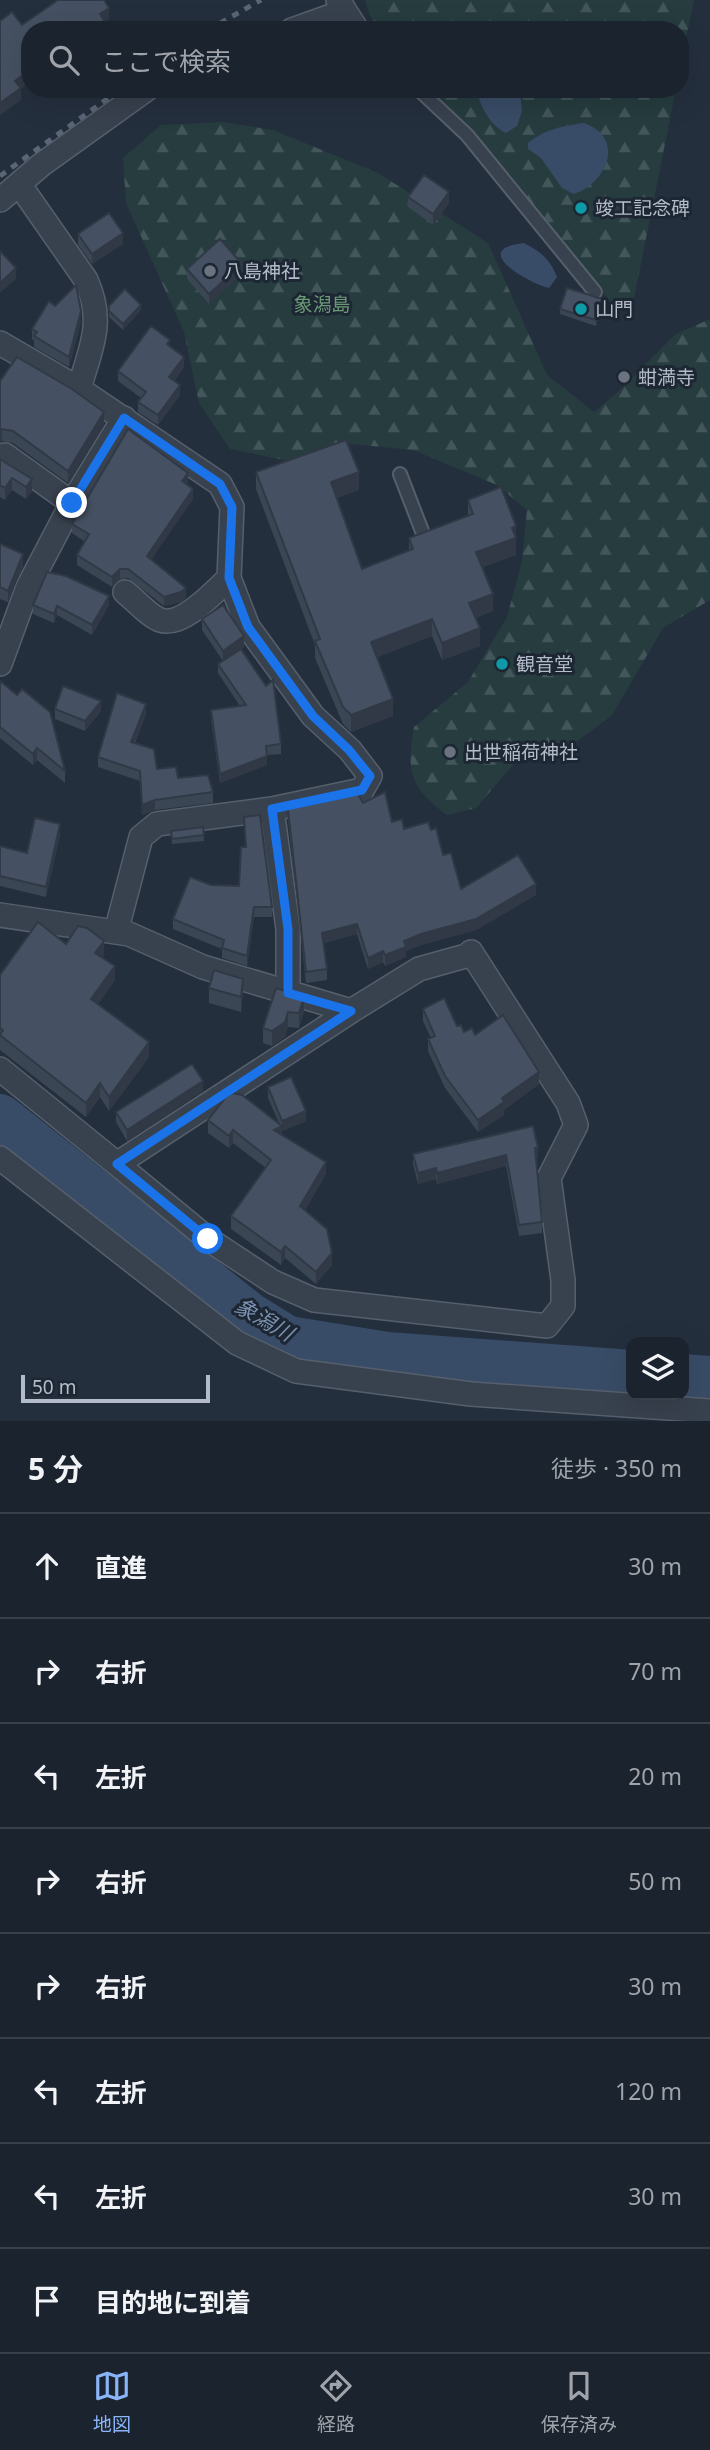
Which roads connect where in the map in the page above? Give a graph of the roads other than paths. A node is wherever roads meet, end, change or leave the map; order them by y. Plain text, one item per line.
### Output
1 (347, 14) edge
2 (323, 21) edge
3 (135, 98) edge
4 (428, 98) edge
5 (19, 184) junction
6 (0, 200) edge
7 (595, 292) dead end
8 (0, 343) edge
9 (79, 389) junction
10 (124, 418) junction
11 (0, 456) edge
12 (400, 474) dead end
13 (72, 503) junction
14 (422, 531) edge
15 (229, 578) junction
16 (125, 592) dead end
17 (0, 664) edge
18 (272, 809) junction
19 (0, 915) edge
20 (116, 932) junction
21 (288, 993) junction
22 (351, 1011) junction
23 (0, 1069) edge
24 (0, 1158) edge
25 (117, 1164) junction
26 (710, 1411) edge

1 - 2 street
3 - 5 street
4 - 7 lane
5 - 6 street
5 - 9 street
8 - 9 street
9 - 10 street
10 - 13 street
10 - 15 street
11 - 13 street
12 - 14 lane
13 - 17 street
15 - 16 street
15 - 18 street
18 - 20 street
18 - 21 street
19 - 20 street
20 - 21 street
21 - 22 street
22 - 25 street
22 - 25 street
23 - 25 street
24 - 26 street

